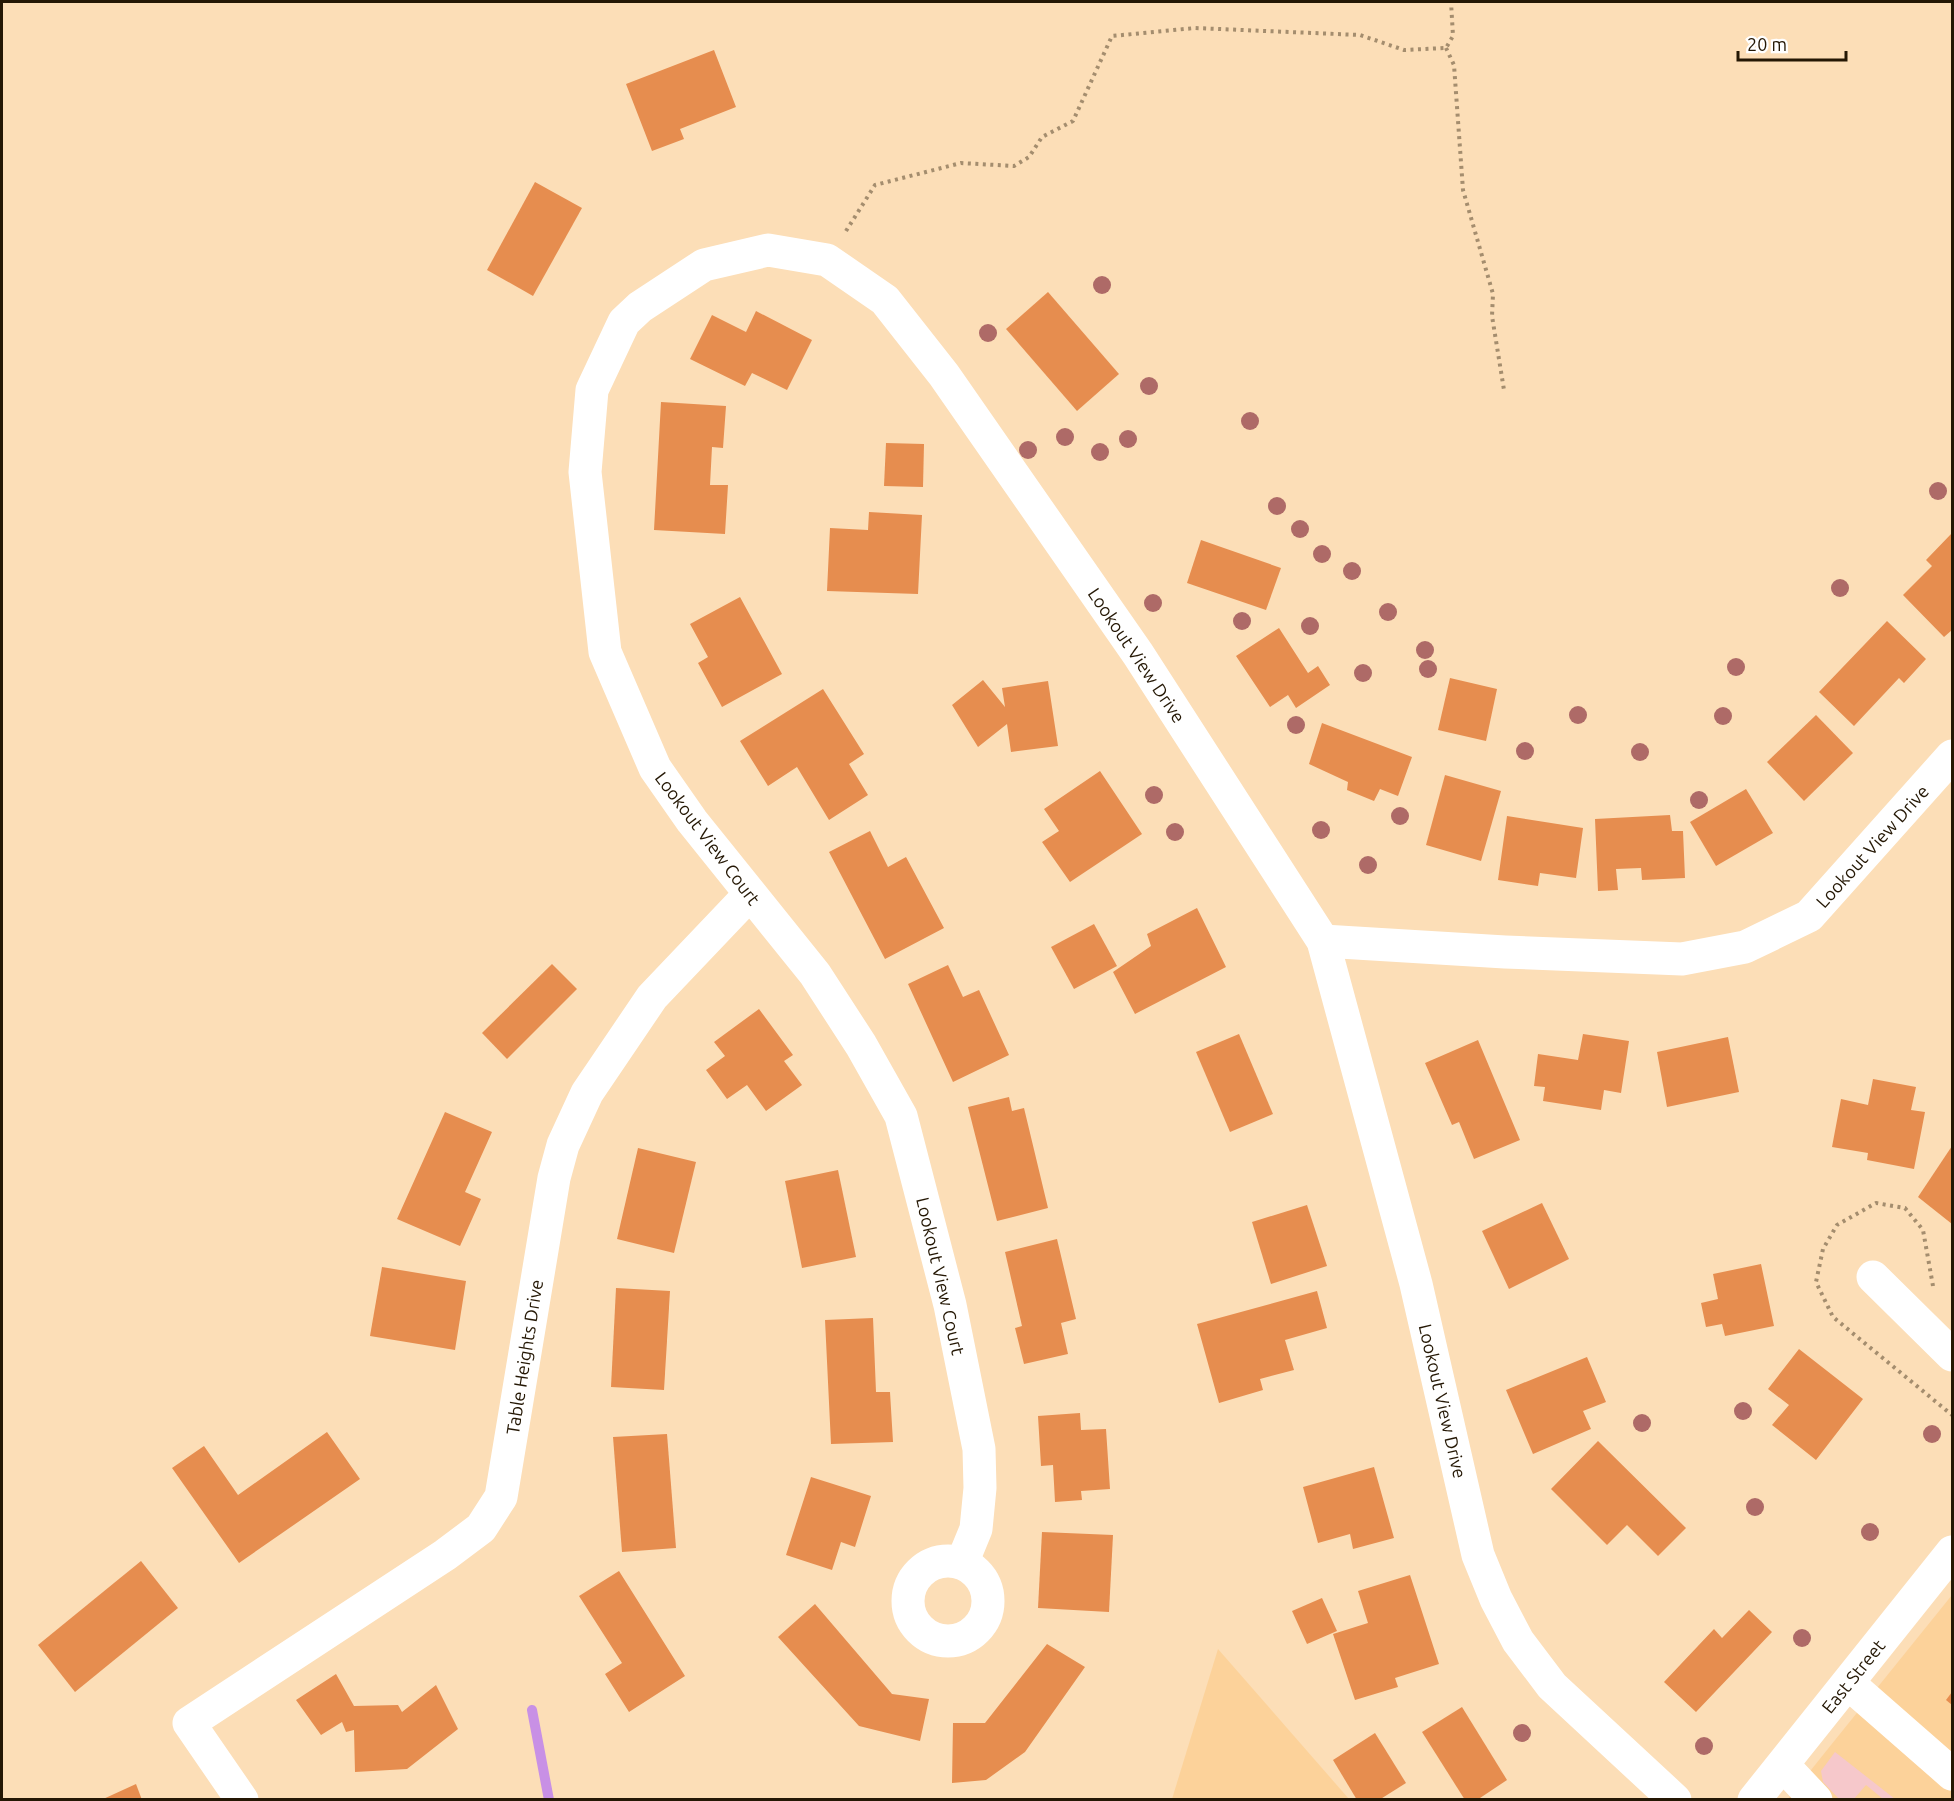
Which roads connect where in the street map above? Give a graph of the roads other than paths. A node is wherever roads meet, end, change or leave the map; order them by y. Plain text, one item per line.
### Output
1 (944, 375) joint
2 (1953, 756) edge
3 (750, 894) junction
4 (1323, 940) junction
5 (1873, 1277) dead end
6 (1953, 1355) edge
7 (1953, 1552) edge
8 (962, 1563) dead end
9 (1848, 1683) junction
10 (1783, 1765) junction
11 (1953, 1774) edge
12 (242, 1800) edge
13 (1675, 1800) edge
14 (1754, 1800) edge
15 (1816, 1800) edge

1 - 3 street, Lookout View Court
1 - 4 street, Lookout View Drive
2 - 4 street, Lookout View Drive
3 - 8 street, Lookout View Court
3 - 12 street, Table Heights Drive
4 - 13 street, Lookout View Drive
5 - 6 street
7 - 9 street, East Street
9 - 10 street, East Street
9 - 11 street
10 - 14 street, East Street
10 - 15 street

